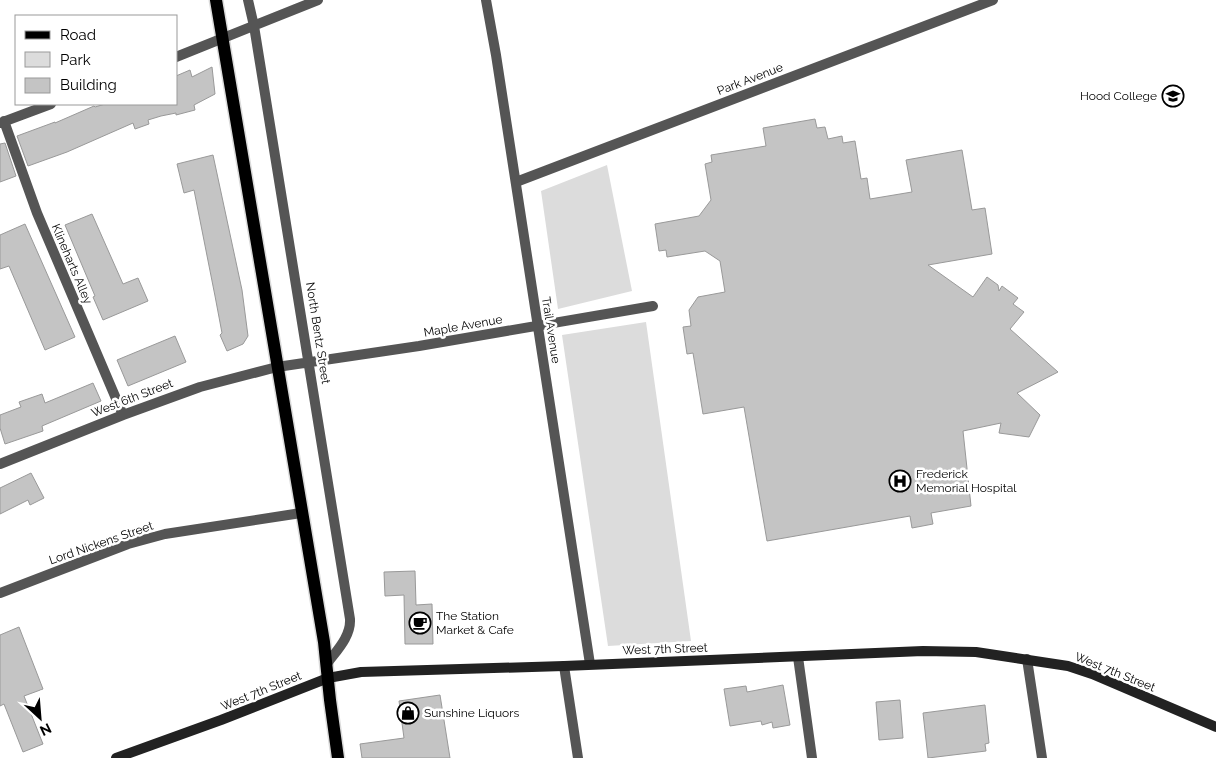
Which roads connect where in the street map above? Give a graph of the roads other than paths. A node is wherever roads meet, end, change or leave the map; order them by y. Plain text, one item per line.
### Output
1 (216, 0) edge
2 (248, 0) edge
3 (318, 0) edge
4 (486, 0) edge
5 (992, 0) edge
6 (254, 26) junction
7 (223, 38) junction
8 (178, 56) edge
9 (48, 105) edge
10 (2, 122) edge
11 (516, 182) junction
12 (654, 306) dead end
13 (538, 326) junction
14 (308, 362) junction
15 (277, 367) junction
16 (123, 415) junction
17 (0, 464) edge
18 (301, 513) junction
19 (0, 593) edge
20 (798, 657) junction
21 (1027, 659) junction
22 (590, 664) junction
23 (326, 665) junction
24 (564, 666) junction
25 (328, 678) junction
26 (1216, 727) edge
27 (116, 758) edge
28 (338, 758) edge
29 (578, 758) edge
30 (812, 758) edge
31 (1042, 758) edge

1 - 7 main road
2 - 6 street, North Bentz Street
3 - 6 street
4 - 11 street, Trail Avenue
5 - 11 street, Park Avenue
6 - 7 street
6 - 14 street, North Bentz Street
7 - 8 street
7 - 15 main road
9 - 10 street
10 - 16 street, Klineharts Alley
11 - 13 street, Trail Avenue
12 - 13 street, Maple Avenue
13 - 14 street, Maple Avenue
13 - 22 street, Trail Avenue
14 - 15 street, Maple Avenue
14 - 23 street, North Bentz Street
15 - 16 street, West 6th Street
15 - 18 main road
16 - 17 street, West 6th Street
18 - 19 street, Lord Nickens Street
18 - 23 main road
20 - 21 main road, West 7th Street
20 - 22 main road, West 7th Street
20 - 30 street
21 - 26 main road, West 7th Street
21 - 31 street
22 - 24 main road, West 7th Street
23 - 25 main road
24 - 25 main road, West 7th Street
24 - 29 street
25 - 27 main road, West 7th Street
25 - 28 main road

